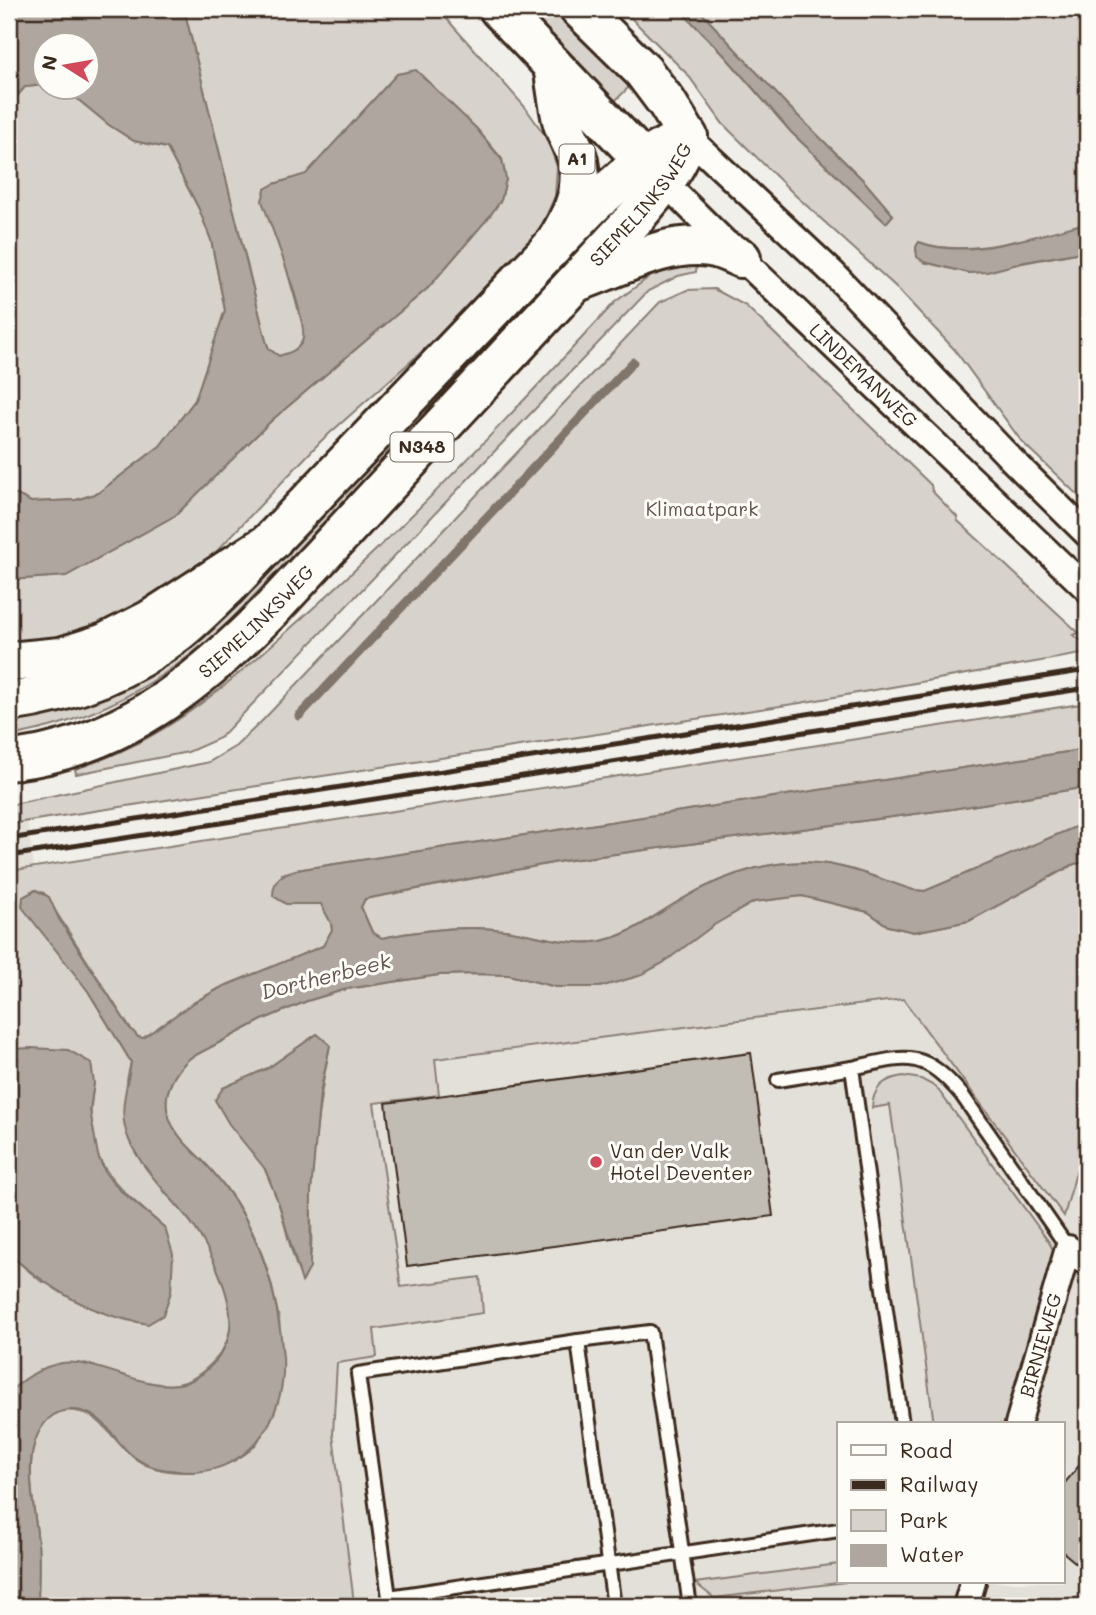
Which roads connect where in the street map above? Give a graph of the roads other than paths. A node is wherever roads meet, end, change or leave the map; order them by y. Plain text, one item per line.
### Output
1 (499, 9) edge
2 (580, 9) edge
3 (553, 66) junction
4 (688, 137) junction
5 (654, 171) junction
6 (552, 248) junction
7 (741, 258) junction
8 (574, 283) junction
9 (1087, 534) edge
10 (272, 541) junction
11 (1087, 589) edge
12 (9, 662) edge
13 (9, 702) edge
14 (9, 761) edge
15 (852, 1068) junction
16 (778, 1080) dead end
17 (1078, 1256) edge
18 (578, 1341) junction
19 (902, 1422) edge
20 (1019, 1422) edge
21 (837, 1530) edge
22 (682, 1552) junction
23 (608, 1563) junction
24 (972, 1584) edge
25 (614, 1606) edge
26 (690, 1606) edge
27 (966, 1606) edge

1 - 3 main road, A1
2 - 4 main road
3 - 5 main road, A1
3 - 6 main road, A1
4 - 5 main road, SIEMELINKSWEG / N348
4 - 9 street
5 - 6 main road, SIEMELINKSWEG / N348
5 - 7 street, LINDEMANWEG
5 - 8 main road, SIEMELINKSWEG / N348
6 - 10 main road, SIEMELINKSWEG / N348
7 - 8 main road, N348
7 - 11 street, LINDEMANWEG
8 - 14 main road, SIEMELINKSWEG / N348
10 - 12 main road, N348
10 - 13 main road, SIEMELINKSWEG / N348
15 - 16 lane
15 - 17 lane
15 - 19 lane
17 - 20 street, BIRNIEWEG
18 - 22 lane
18 - 23 lane
18 - 23 lane
21 - 22 lane
22 - 23 lane
22 - 26 lane
23 - 25 lane
24 - 27 street

